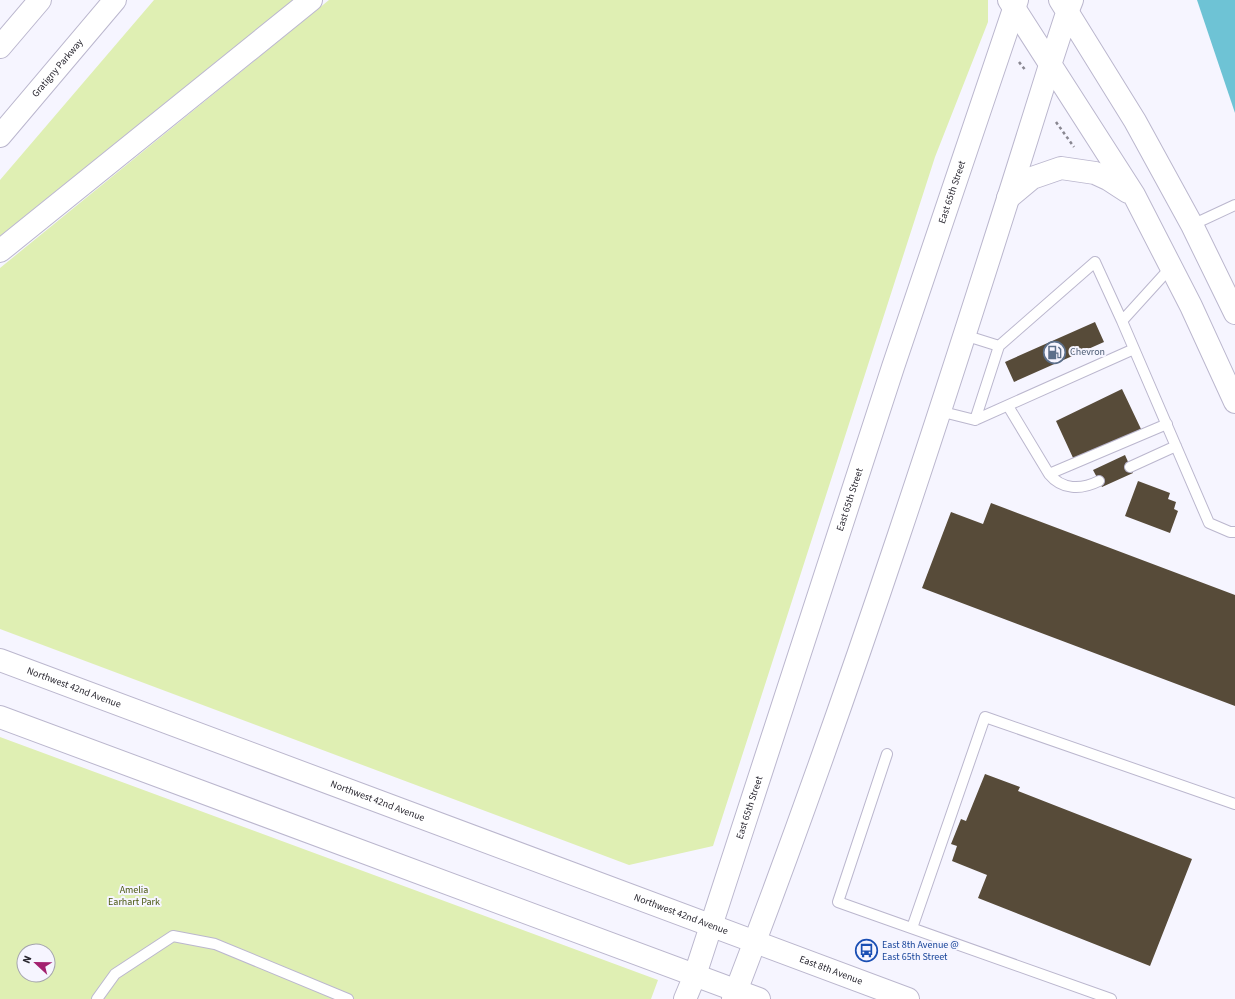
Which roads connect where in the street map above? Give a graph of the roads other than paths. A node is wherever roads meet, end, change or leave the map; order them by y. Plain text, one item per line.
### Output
1 (40, 0) edge
2 (115, 0) edge
3 (311, 0) edge
4 (1013, 2) edge
5 (1066, 3) edge
6 (0, 47) edge
7 (1050, 65) junction
8 (0, 136) edge
9 (1134, 195) junction
10 (1008, 198) junction
11 (1235, 205) edge
12 (1192, 225) junction
13 (0, 251) edge
14 (1171, 267) junction
15 (1235, 313) edge
16 (1122, 321) junction
17 (964, 334) junction
18 (999, 346) junction
19 (1134, 350) junction
20 (1235, 402) edge
21 (1008, 406) junction
22 (940, 411) junction
23 (975, 420) junction
24 (1167, 424) junction
25 (1176, 446) junction
26 (1130, 467) dead end
27 (1049, 474) junction
28 (1099, 481) dead end
29 (1235, 532) edge
30 (0, 660) edge
31 (0, 716) edge
32 (887, 754) dead end
33 (1235, 804) edge
34 (711, 925) junction
35 (912, 928) junction
36 (755, 942) junction
37 (695, 975) junction
38 (734, 995) edge
39 (97, 999) edge
40 (348, 999) edge
41 (685, 999) edge
42 (759, 999) edge
43 (908, 999) edge
44 (1111, 999) edge

1 - 6 main road
2 - 8 main road, Gratigny Parkway
3 - 13 main road
4 - 7 main road
4 - 34 main road, East 65th Street
5 - 7 main road
5 - 12 main road
7 - 9 main road
7 - 10 main road
9 - 10 main road
9 - 14 main road
10 - 17 main road
11 - 12 lane
12 - 15 main road
14 - 16 lane
14 - 20 main road
16 - 18 lane
16 - 19 lane
17 - 18 lane
17 - 22 main road
18 - 23 lane
19 - 21 lane
19 - 24 lane
21 - 23 lane
21 - 27 lane
22 - 23 lane
22 - 36 main road
24 - 25 lane
24 - 27 lane
25 - 26 lane
25 - 29 lane
27 - 28 lane
30 - 34 main road, Northwest 42nd Avenue
31 - 37 main road
32 - 35 lane
33 - 35 lane
34 - 36 main road, Northwest 42nd Avenue
34 - 37 main road, East 65th Street
35 - 44 lane
36 - 38 main road
36 - 43 main road, East 8th Avenue
37 - 38 main road
37 - 41 main road, East 65th Street
38 - 42 main road
39 - 40 lane

